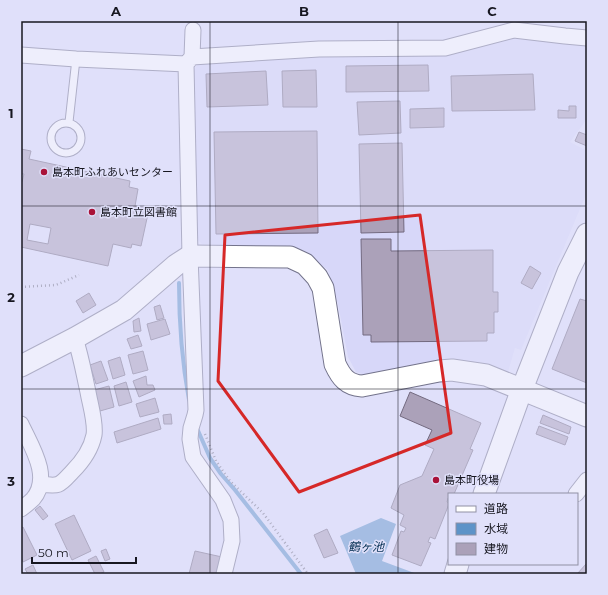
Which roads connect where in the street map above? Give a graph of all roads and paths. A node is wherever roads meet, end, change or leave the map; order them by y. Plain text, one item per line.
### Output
1 (193, 30) dead end
2 (587, 38) edge
3 (21, 56) edge
4 (76, 59) junction
5 (189, 61) junction
6 (69, 122) junction
7 (587, 234) edge
8 (190, 256) junction
9 (79, 275) dead end
10 (21, 287) edge
11 (75, 338) junction
12 (21, 366) edge
13 (522, 389) junction
14 (587, 416) edge
15 (194, 418) junction
16 (21, 424) edge
17 (587, 480) edge
18 (41, 484) junction
19 (484, 493) edge
20 (577, 493) edge
21 (21, 509) edge
22 (224, 574) edge
23 (308, 574) edge

1 - 5 street
2 - 5 street
3 - 4 street
4 - 5 street
4 - 6 lane
5 - 8 street
6 - 6 lane
7 - 13 street
8 - 11 street
8 - 13 street
8 - 15 street
9 - 10 path
11 - 12 street
11 - 18 street
13 - 14 street
13 - 19 street
15 - 22 street
15 - 23 path
16 - 18 street
17 - 20 street
18 - 21 street

